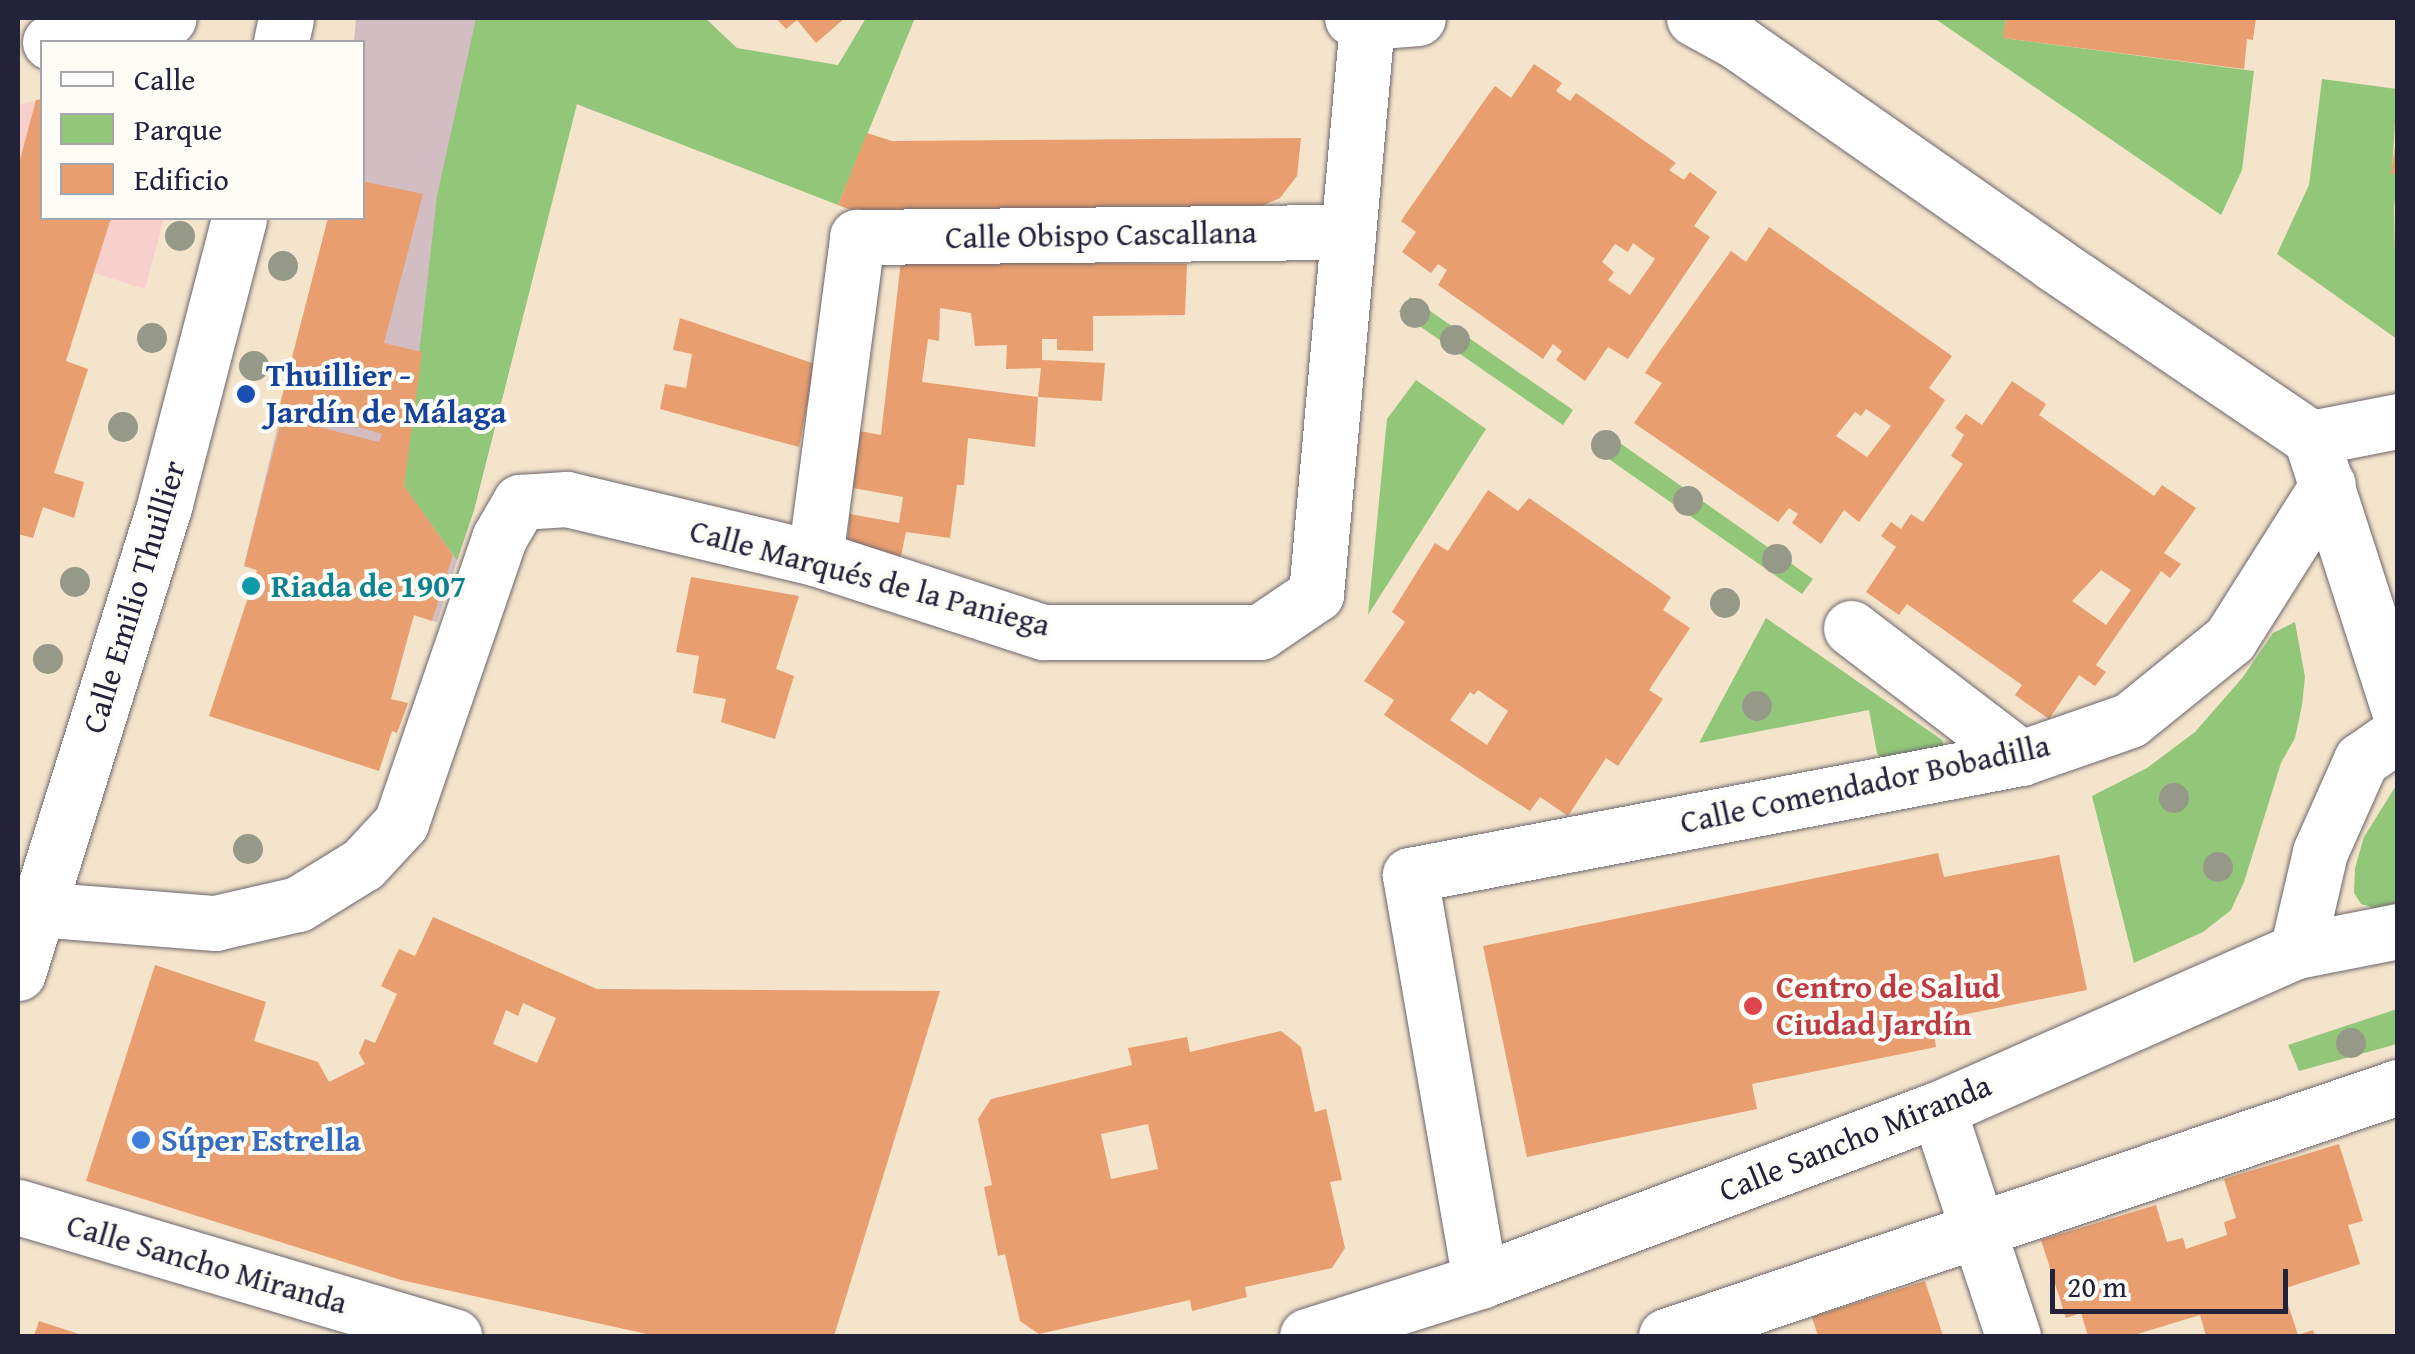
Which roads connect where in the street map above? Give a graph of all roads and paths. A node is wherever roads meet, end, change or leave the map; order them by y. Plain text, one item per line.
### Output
1 (169, 18) edge
2 (1694, 18) edge
3 (1379, 19) edge
4 (61, 40) edge
5 (238, 220) edge
6 (1346, 232) junction
7 (2398, 421) edge
8 (2320, 461) junction
9 (814, 558) junction
10 (1851, 628) dead end
11 (2398, 708) edge
12 (2398, 734) edge
13 (2022, 758) junction
14 (37, 909) junction
15 (2398, 931) edge
16 (2296, 951) junction
17 (18, 973) edge
18 (2398, 1087) edge
19 (1938, 1109) junction
20 (18, 1207) edge
21 (1978, 1229) junction
22 (1480, 1281) junction
23 (454, 1336) edge
24 (1307, 1336) edge
25 (1666, 1336) edge
26 (2013, 1336) edge

1 - 4 street
2 - 8 street
3 - 6 street, Calle Marqués de la Paniega
5 - 14 street, Calle Emilio Thuillier
6 - 9 street, Calle Obispo Cascallana
6 - 9 street, Calle Marqués de la Paniega
7 - 8 street
8 - 11 street
8 - 13 street, Calle Comendador Bobadilla
9 - 14 street, Calle Marqués de la Paniega
10 - 13 street
12 - 16 street
13 - 22 street, Calle Comendador Bobadilla
14 - 17 street, Calle Emilio Thuillier
15 - 16 street, Calle Sancho Miranda
16 - 19 street, Calle Sancho Miranda
18 - 21 street
19 - 21 street
19 - 22 street, Calle Sancho Miranda
20 - 23 street, Calle Sancho Miranda
21 - 25 street
21 - 26 street
22 - 24 street, Calle Sancho Miranda

